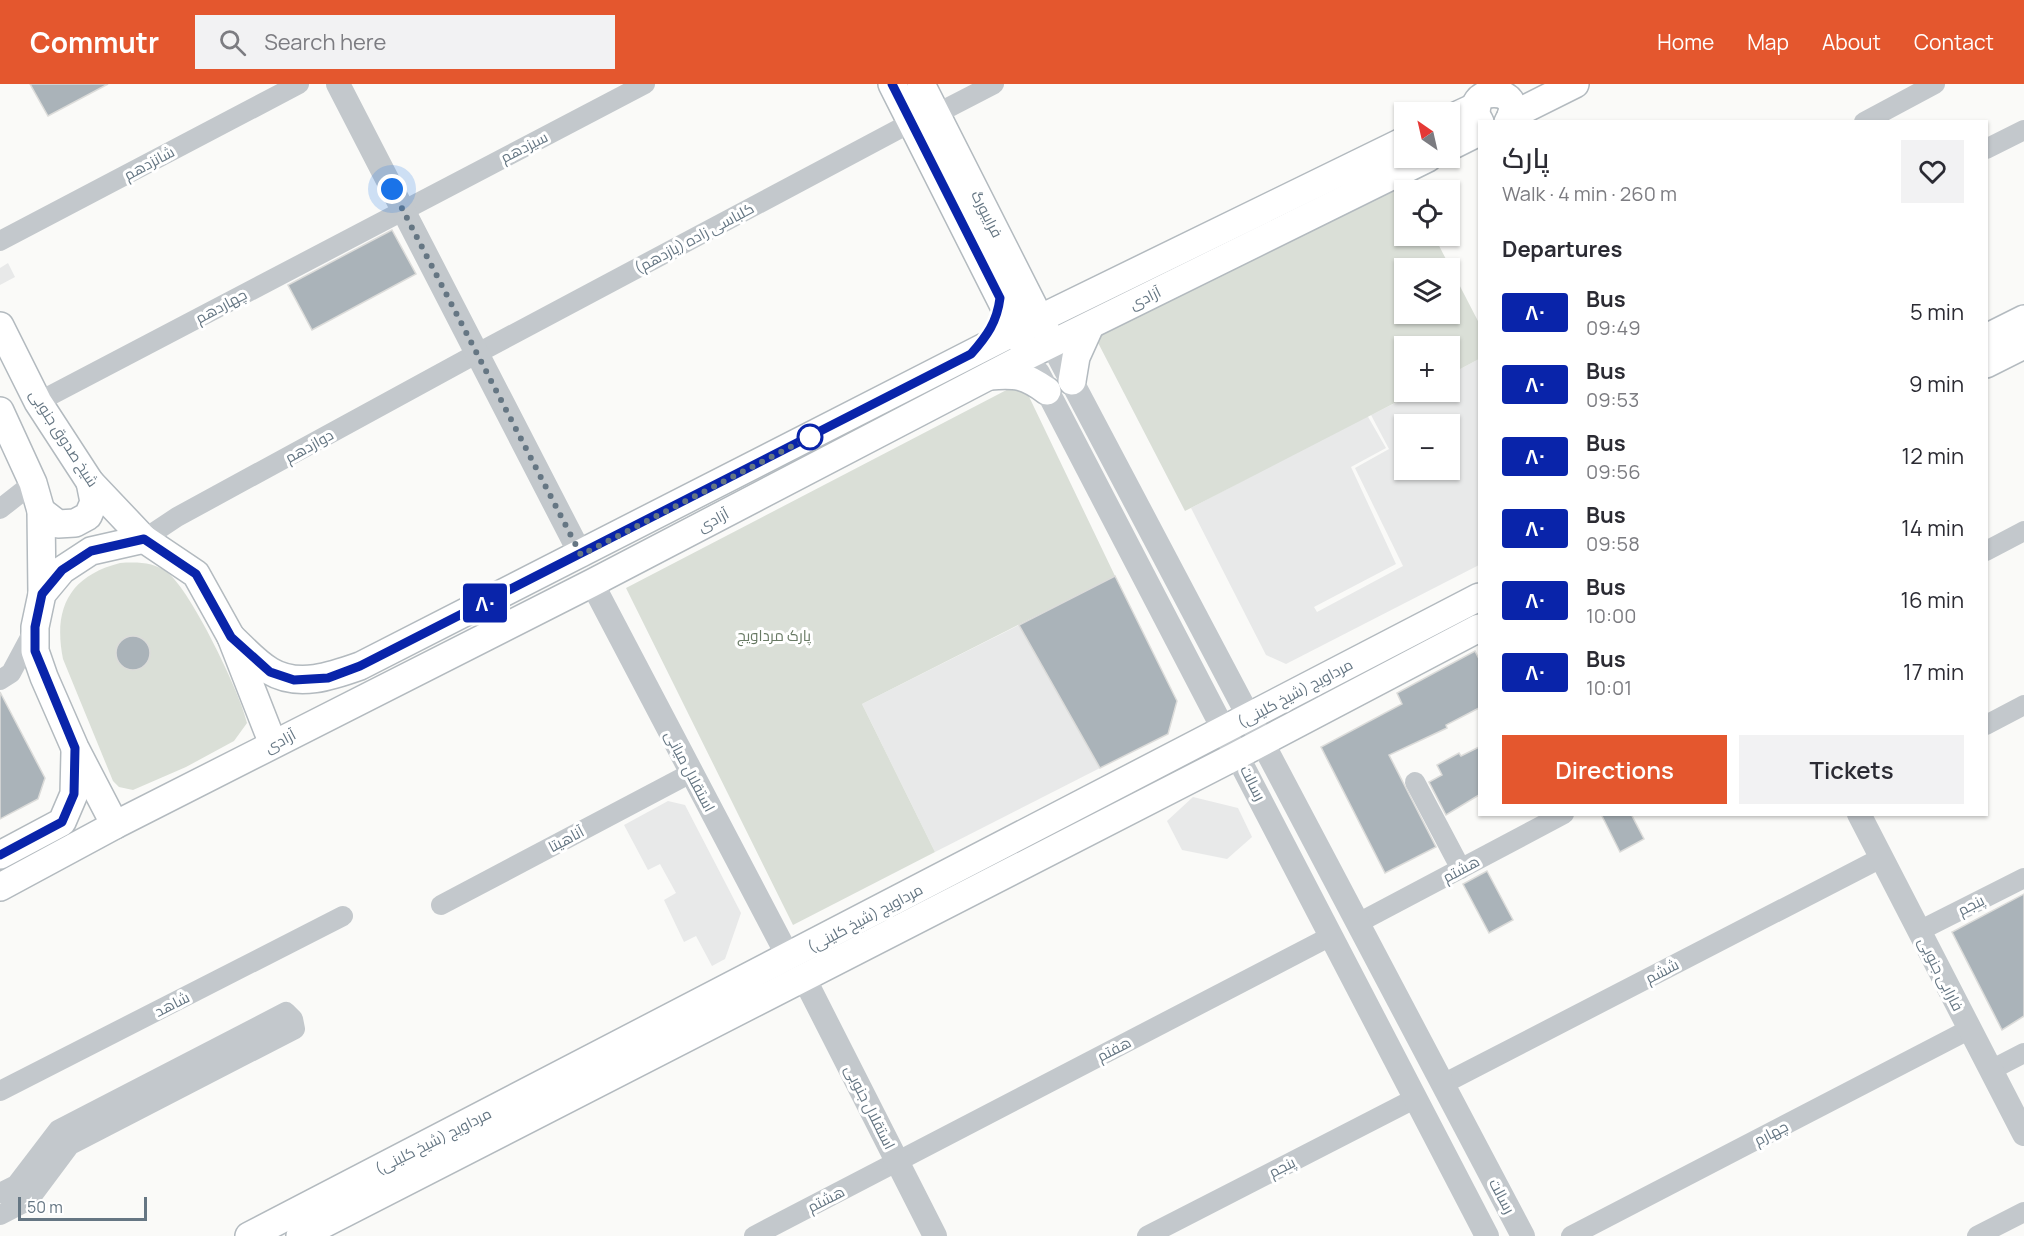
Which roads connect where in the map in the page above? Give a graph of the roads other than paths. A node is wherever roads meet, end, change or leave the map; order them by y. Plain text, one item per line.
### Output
1 (299, 84) edge
2 (338, 84) edge
3 (645, 84) edge
4 (892, 84) edge
5 (921, 84) edge
6 (994, 84) edge
7 (1575, 84) edge
8 (1935, 84) edge
9 (1495, 106) edge
10 (1460, 116) edge
11 (924, 118) junction
12 (1479, 120) edge
13 (1868, 120) edge
14 (1478, 121) edge
15 (2024, 130) edge
16 (1460, 137) edge
17 (1394, 146) edge
18 (1988, 148) edge
19 (1408, 168) edge
20 (403, 210) junction
21 (0, 241) edge
22 (1014, 268) junction
23 (1000, 298) junction
24 (1071, 303) junction
25 (2024, 319) edge
26 (1028, 325) junction
27 (0, 326) edge
28 (1090, 326) junction
29 (1988, 337) edge
30 (1052, 344) junction
31 (2024, 345) edge
32 (476, 354) junction
33 (971, 354) junction
34 (1028, 355) junction
35 (1988, 363) edge
36 (989, 376) junction
37 (1072, 381) junction
38 (1047, 391) junction
39 (38, 402) junction
40 (0, 411) edge
41 (90, 482) junction
42 (33, 483) junction
43 (0, 509) edge
44 (41, 511) junction
45 (2024, 531) edge
46 (144, 539) junction
47 (1988, 550) edge
48 (581, 555) junction
49 (592, 583) junction
50 (42, 594) junction
51 (1478, 598) edge
52 (35, 627) junction
53 (1478, 629) edge
54 (231, 637) junction
55 (0, 680) edge
56 (2024, 705) edge
57 (1250, 717) junction
58 (1988, 724) edge
59 (1225, 730) junction
60 (1263, 741) junction
61 (273, 744) junction
62 (75, 748) junction
63 (1238, 754) junction
64 (691, 773) junction
65 (1415, 782) dead end
66 (1560, 816) edge
67 (1860, 816) edge
68 (115, 825) junction
69 (0, 855) edge
70 (1881, 858) junction
71 (1461, 869) junction
72 (2024, 878) edge
73 (0, 887) edge
74 (441, 905) dead end
75 (343, 916) dead end
76 (1358, 923) junction
77 (1919, 931) junction
78 (1331, 936) junction
79 (797, 968) junction
80 (1970, 1029) junction
81 (2024, 1053) edge
82 (1991, 1070) junction
83 (1443, 1084) junction
84 (0, 1091) edge
85 (1416, 1098) junction
86 (2024, 1134) edge
87 (897, 1162) junction
88 (0, 1193) edge
89 (2024, 1212) edge
90 (0, 1215) edge
91 (249, 1236) edge
92 (300, 1236) edge
93 (754, 1236) edge
94 (935, 1236) edge
95 (1147, 1236) edge
96 (1487, 1236) edge
97 (1523, 1236) edge
98 (1571, 1236) edge
99 (1977, 1236) edge

1 - 21 street, شانزدهم
2 - 20 street
3 - 20 street, سیزدهم
4 - 11 main road, فرایبورگ
5 - 11 main road, فرایبورگ
6 - 11 street
7 - 9 main road
8 - 13 street
9 - 10 main road
9 - 12 main road
11 - 22 main road, فرایبورگ
11 - 23 main road, فرایبورگ
11 - 32 street, کلباسی زاده (یازدهم)
14 - 16 main road
15 - 18 street
17 - 24 main road, آزادی
19 - 28 main road, آزادی
20 - 32 street
20 - 39 street, چهاردهم
22 - 24 main road
22 - 26 main road, فرایبورگ
23 - 26 main road, فرایبورگ
23 - 33 main road
24 - 26 main road, آزادی
25 - 29 main road
26 - 30 main road, فرایبورگ
26 - 33 main road, آزادی
26 - 34 main road, رسالت
27 - 39 main road, شیخ صدوق جنوبی
28 - 30 main road, آزادی
28 - 37 main road
30 - 34 main road, آزادی
30 - 37 street
31 - 35 main road
32 - 46 street, دوازدهم
32 - 48 street
33 - 48 main road, آزادی
34 - 36 main road, آزادی
34 - 38 street, رسالت
36 - 38 main road
36 - 49 main road, آزادی
37 - 57 street
38 - 59 street, رسالت
39 - 41 main road, شیخ صدوق جنوبی
40 - 42 main road
41 - 44 main road
41 - 46 main road, شیخ صدوق جنوبی
42 - 43 street
42 - 44 main road
44 - 50 main road
45 - 47 street
46 - 50 main road
46 - 54 main road, شیخ صدوق جنوبی
48 - 54 main road, آزادی
49 - 61 main road, آزادی
49 - 64 street, استقلال میانی
50 - 52 main road
51 - 57 main road, مرداویج (شیخ کلینی)
52 - 55 street
52 - 62 main road
53 - 60 main road, مرداویج (شیخ کلینی)
54 - 61 main road
56 - 58 street
57 - 59 main road, مرداویج (شیخ کلینی)
57 - 60 street
59 - 63 street, رسالت
59 - 79 main road, مرداویج (شیخ کلینی)
60 - 63 main road, مرداویج (شیخ کلینی)
60 - 76 street, رسالت
61 - 68 main road, آزادی
62 - 68 main road
62 - 69 main road
63 - 78 street, رسالت
63 - 79 main road, مرداویج (شیخ کلینی)
64 - 74 street, آناهیتا
64 - 79 street, استقلال میانی
65 - 71 street
66 - 71 street, هشتم
67 - 70 street, فارابی جنوبی
68 - 73 main road, آزادی
70 - 77 street, فارابی جنوبی
70 - 83 street, ششم
71 - 76 street, هشتم
72 - 77 street, پنجم
75 - 84 street, شاهد
76 - 83 street, رسالت
77 - 80 street, فارابی جنوبی
78 - 85 street, رسالت
78 - 87 street, هفتم
79 - 87 street, استقلال جنوبی
79 - 91 main road, مرداویج (شیخ کلینی)
79 - 92 main road, مرداویج (شیخ کلینی)
80 - 82 street, فارابی جنوبی
80 - 98 street, چهارم
81 - 82 street
82 - 86 street, فارابی جنوبی
83 - 97 street, رسالت
85 - 95 street, پنجم
85 - 96 street, رسالت
87 - 93 street, هشتم
87 - 94 street, استقلال جنوبی
88 - 90 street
89 - 99 street

